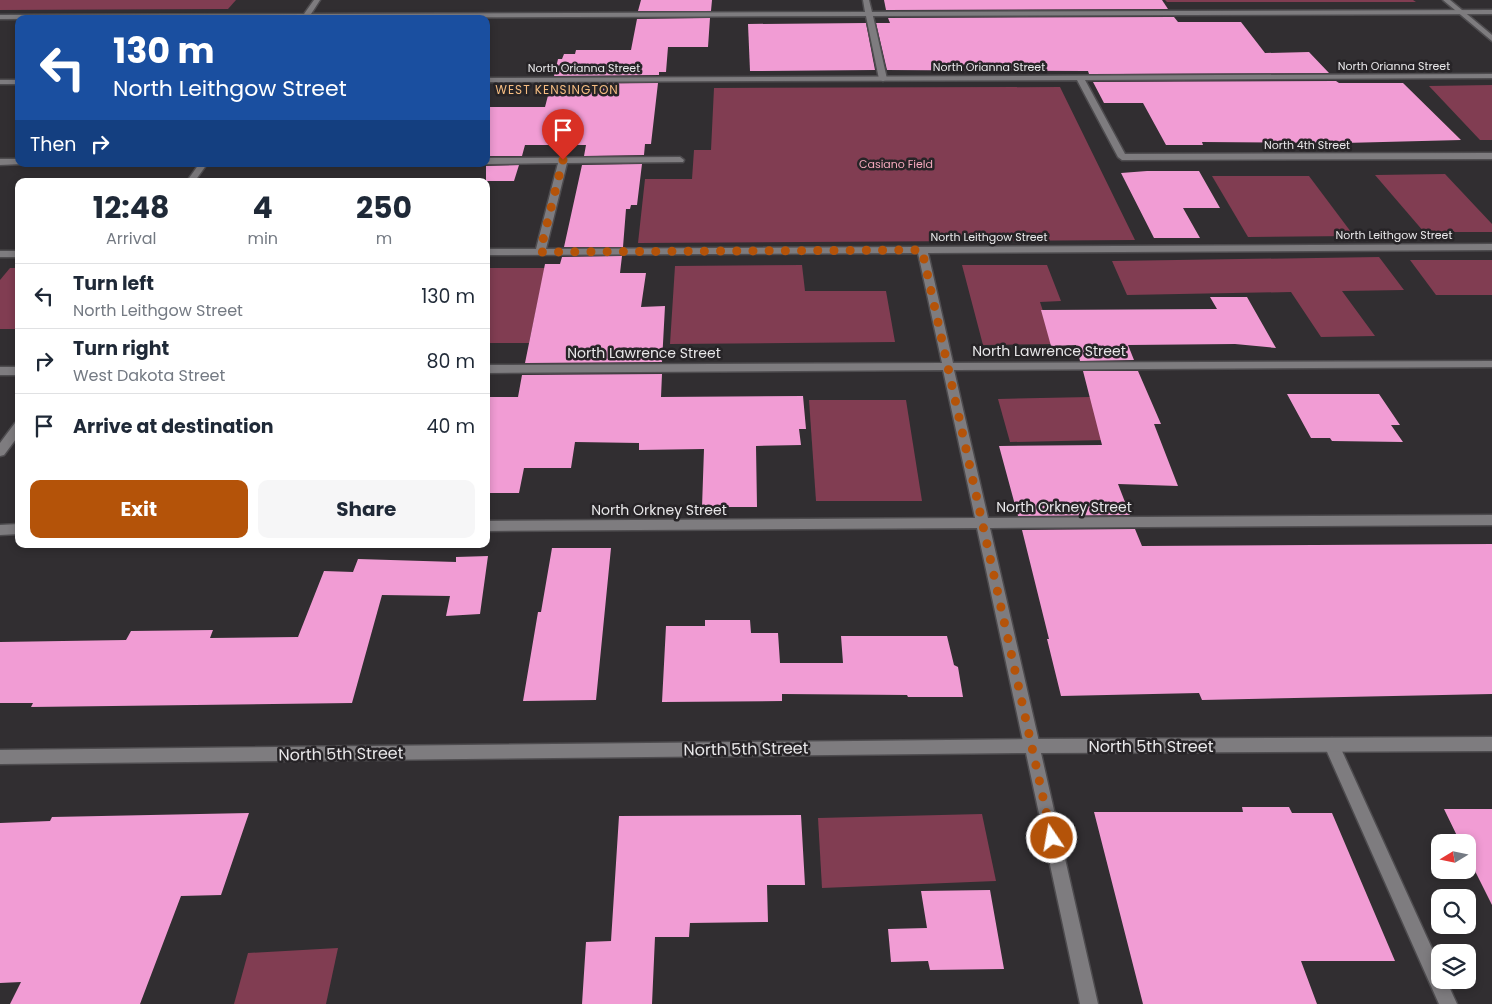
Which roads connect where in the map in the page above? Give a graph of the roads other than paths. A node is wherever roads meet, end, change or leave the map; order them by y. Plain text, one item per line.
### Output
1 (317, 0) edge
2 (866, 0) edge
3 (1446, 0) edge
4 (1460, 12) junction
5 (1492, 12) edge
6 (869, 14) junction
7 (306, 15) edge
8 (490, 16) edge
9 (0, 17) edge
10 (15, 17) edge
11 (1492, 38) edge
12 (1492, 76) edge
13 (1080, 78) junction
14 (883, 79) junction
15 (490, 80) edge
16 (0, 82) edge
17 (15, 82) edge
18 (1492, 156) edge
19 (490, 160) edge
20 (563, 160) junction
21 (680, 160) dead end
22 (0, 162) edge
23 (15, 162) edge
24 (201, 167) edge
25 (193, 178) edge
26 (1492, 248) edge
27 (922, 250) junction
28 (490, 252) edge
29 (540, 252) junction
30 (0, 254) edge
31 (15, 254) edge
32 (1492, 364) edge
33 (947, 367) junction
34 (490, 369) edge
35 (0, 371) edge
36 (15, 371) edge
37 (15, 431) edge
38 (0, 452) edge
39 (1492, 520) edge
40 (982, 522) junction
41 (490, 526) edge
42 (0, 530) edge
43 (15, 530) edge
44 (1492, 744) edge
45 (1332, 745) junction
46 (1032, 746) junction
47 (0, 757) edge
48 (1089, 1004) edge
49 (1448, 1004) edge

1 - 7 street
2 - 6 street
3 - 4 street
4 - 5 street
4 - 6 street
4 - 11 street
6 - 8 street
6 - 14 street
9 - 10 street
12 - 13 street, North Orianna Street
13 - 14 street, North Orianna Street
13 - 18 street, North 4th Street
14 - 15 street, North Orianna Street
16 - 17 street
19 - 20 street
20 - 21 street
20 - 29 street
22 - 23 street
24 - 25 street
26 - 27 street, North Leithgow Street
27 - 29 street, North Leithgow Street
27 - 33 street
28 - 29 street, North Leithgow Street
30 - 31 street
32 - 33 street, North Lawrence Street
33 - 34 street, North Lawrence Street
33 - 40 street
35 - 36 street
37 - 38 street
39 - 40 street, North Orkney Street
40 - 41 street, North Orkney Street
40 - 46 street
42 - 43 street
44 - 45 street, North 5th Street
45 - 46 street, North 5th Street
45 - 49 street
46 - 47 street, North 5th Street
46 - 48 street

